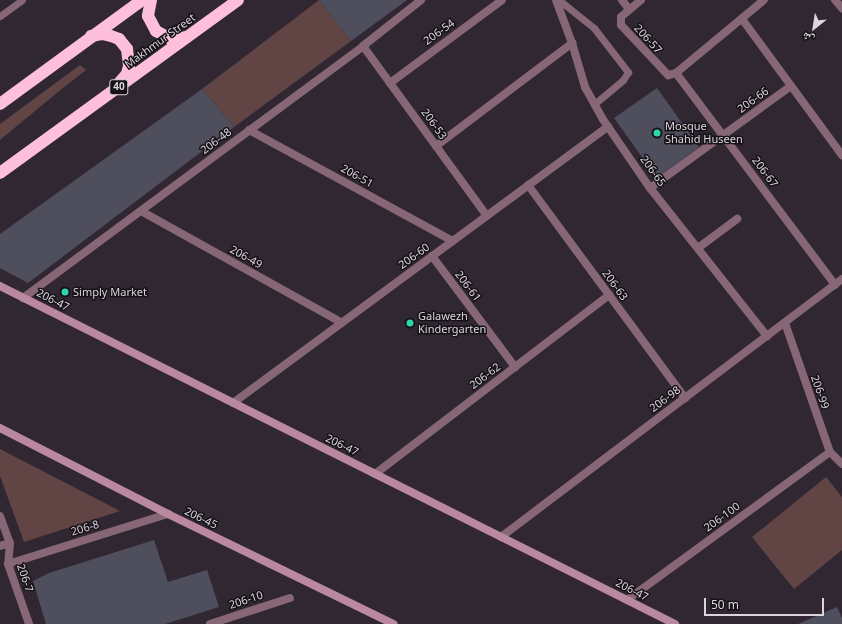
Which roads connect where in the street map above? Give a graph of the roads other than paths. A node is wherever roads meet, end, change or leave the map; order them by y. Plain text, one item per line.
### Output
1 (22, 0) edge
2 (142, 0) edge
3 (151, 0) edge
4 (238, 0) edge
5 (421, 0) edge
6 (502, 0) edge
7 (556, 0) edge
8 (559, 0) edge
9 (622, 0) edge
10 (641, 0) edge
11 (764, 0) edge
12 (835, 0) edge
13 (842, 8) edge
14 (629, 9) junction
15 (0, 16) edge
16 (742, 18) junction
17 (192, 34) junction
18 (86, 40) junction
19 (572, 43) junction
20 (363, 46) junction
21 (676, 73) junction
22 (390, 82) junction
23 (791, 86) junction
24 (102, 100) junction
25 (0, 104) edge
26 (594, 104) junction
27 (608, 127) junction
28 (250, 130) junction
29 (723, 135) junction
30 (436, 146) junction
31 (842, 155) edge
32 (0, 173) edge
33 (528, 185) junction
34 (650, 188) junction
35 (140, 211) junction
36 (487, 216) junction
37 (737, 219) dead end
38 (453, 241) junction
39 (698, 248) junction
40 (432, 256) junction
41 (839, 282) edge
42 (0, 286) edge
43 (609, 295) junction
44 (23, 298) junction
45 (342, 323) junction
46 (784, 323) junction
47 (767, 336) junction
48 (515, 367) junction
49 (685, 398) junction
50 (233, 403) junction
51 (0, 428) edge
52 (830, 452) junction
53 (842, 464) edge
54 (375, 474) junction
55 (168, 514) junction
56 (0, 516) edge
57 (501, 537) junction
58 (10, 543) junction
59 (0, 546) edge
60 (8, 564) junction
61 (290, 598) dead end
62 (627, 600) junction
63 (29, 624) edge
64 (210, 624) edge
65 (394, 624) edge
66 (675, 624) edge

1 - 15 lane
2 - 18 highway
3 - 17 highway
4 - 17 highway, Makhmur Street / 40
5 - 20 street, 206-48
6 - 22 street, 206-54
7 - 19 street, 206-65
8 - 26 lane
9 - 14 street
10 - 14 street
11 - 16 street
12 - 13 street
14 - 21 street, 206-57
16 - 21 street
16 - 23 street
17 - 24 highway, Makhmur Street / 40
18 - 24 highway
18 - 25 highway
19 - 26 street, 206-65
19 - 30 street
20 - 22 street, 206-53
20 - 28 street, 206-48
21 - 29 street, 206-67
22 - 30 street, 206-53
23 - 29 street, 206-66
23 - 31 street
24 - 32 highway, Makhmur Street / 40
26 - 27 street, 206-65
27 - 33 street, 206-60
27 - 34 street, 206-65
28 - 35 street, 206-48
28 - 38 street, 206-51
29 - 34 street, 206-66
29 - 41 street, 206-67
30 - 36 street, 206-53
33 - 36 street, 206-60
33 - 43 street, 206-63
34 - 39 street, 206-65
35 - 44 street, 206-48
35 - 45 street, 206-49
36 - 38 street, 206-60
37 - 39 street
38 - 40 street, 206-60
39 - 47 street, 206-65
40 - 45 street, 206-60
40 - 48 street, 206-61
41 - 46 street, 206-98
42 - 44 street, 206-47
43 - 48 street, 206-62
43 - 49 street, 206-63
44 - 50 street, 206-47
45 - 50 street, 206-60
46 - 47 street, 206-98
46 - 52 street, 206-99
47 - 49 street, 206-98
48 - 54 street, 206-62
49 - 57 street, 206-98
50 - 54 street, 206-47
51 - 55 street, 206-45
52 - 53 street, 206-99
52 - 62 street, 206-100
54 - 57 street, 206-47
55 - 60 street, 206-8
55 - 65 street, 206-45
56 - 58 street, 206-7
57 - 62 street, 206-47
58 - 59 street
58 - 60 street, 206-7
60 - 63 street, 206-7
61 - 64 street, 206-10
62 - 66 street, 206-47

